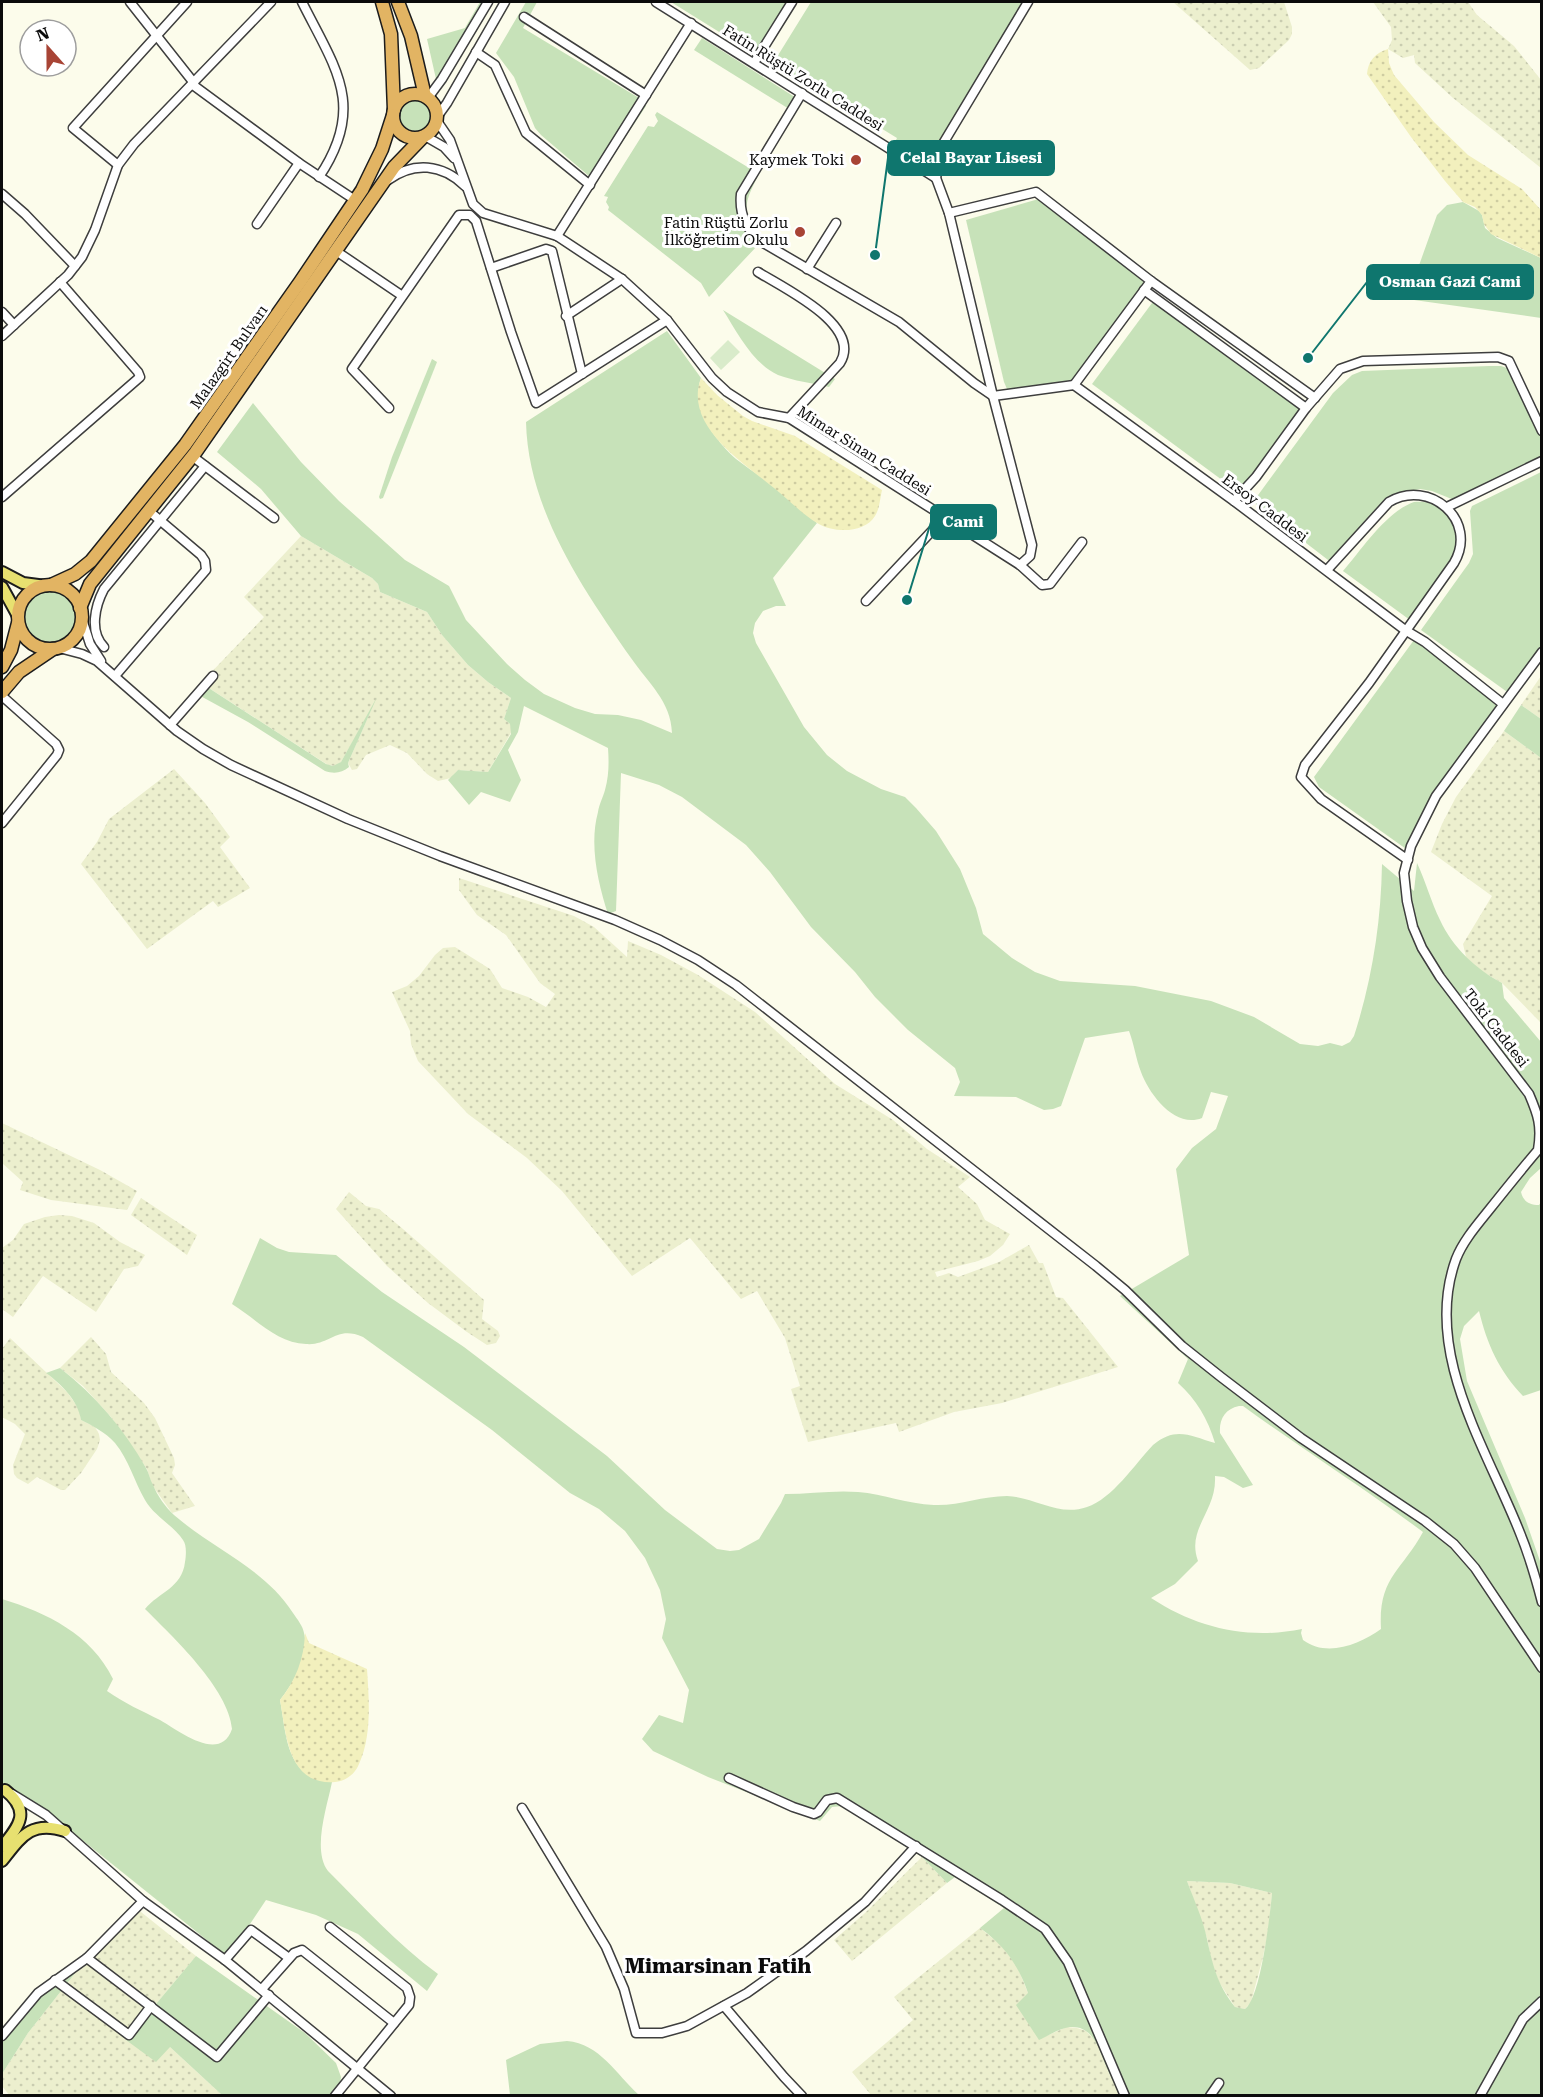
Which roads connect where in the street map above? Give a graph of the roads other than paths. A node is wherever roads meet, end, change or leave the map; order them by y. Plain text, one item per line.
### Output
1 (130, 2) edge
2 (187, 2) edge
3 (271, 2) edge
4 (302, 2) edge
5 (382, 2) edge
6 (398, 2) edge
7 (488, 2) edge
8 (505, 2) edge
9 (656, 2) edge
10 (792, 2) edge
11 (1028, 2) edge
12 (524, 17) dead end
13 (691, 23) junction
14 (156, 35) junction
15 (477, 52) junction
16 (754, 63) junction
17 (194, 84) junction
18 (802, 93) junction
19 (646, 95) junction
20 (427, 97) junction
21 (394, 113) junction
22 (437, 119) junction
23 (424, 136) junction
24 (299, 163) junction
25 (458, 163) junction
26 (118, 165) junction
27 (319, 177) junction
28 (936, 178) junction
29 (590, 185) junction
30 (381, 186) junction
31 (467, 188) junction
32 (2, 194) edge
33 (355, 200) junction
34 (477, 208) junction
35 (949, 213) junction
36 (470, 215) junction
37 (836, 223) dead end
38 (257, 224) dead end
39 (557, 236) junction
40 (336, 251) junction
41 (75, 266) junction
42 (490, 268) junction
43 (807, 269) junction
44 (758, 272) dead end
45 (622, 279) junction
46 (1151, 281) junction
47 (60, 282) junction
48 (1144, 290) junction
49 (402, 295) junction
50 (2, 312) edge
51 (566, 316) junction
52 (667, 320) junction
53 (14, 325) junction
54 (2, 336) edge
55 (582, 374) junction
56 (1074, 385) junction
57 (993, 396) junction
58 (1315, 398) junction
59 (389, 408) dead end
60 (1306, 408) junction
61 (789, 418) junction
62 (1542, 431) edge
63 (192, 456) junction
64 (1542, 461) edge
65 (206, 466) junction
66 (2, 496) edge
67 (1234, 501) junction
68 (1447, 507) junction
69 (149, 511) junction
70 (945, 517) junction
71 (274, 518) dead end
72 (160, 520) junction
73 (1082, 542) dead end
74 (1020, 565) junction
75 (1327, 570) junction
76 (2, 572) edge
77 (48, 586) junction
78 (2, 587) edge
79 (866, 601) dead end
80 (81, 613) junction
81 (18, 619) junction
82 (1405, 630) junction
83 (104, 647) dead end
84 (56, 649) junction
85 (1542, 652) edge
86 (105, 666) junction
87 (2, 667) edge
88 (115, 676) junction
89 (213, 676) dead end
90 (2, 694) edge
91 (1503, 704) junction
92 (170, 724) junction
93 (2, 823) edge
94 (1408, 860) junction
95 (1542, 1602) edge
96 (1542, 1668) edge
97 (729, 1778) dead end
98 (3, 1789) edge
99 (522, 1808) dead end
100 (65, 1831) junction
101 (916, 1846) junction
102 (2, 1847) edge
103 (2, 1861) edge
104 (143, 1900) junction
105 (330, 1928) dead end
106 (87, 1958) junction
107 (289, 1958) junction
108 (225, 1960) junction
109 (54, 1980) junction
110 (266, 1992) junction
111 (1542, 2001) edge
112 (151, 2006) junction
113 (724, 2006) junction
114 (394, 2023) junction
115 (2, 2033) edge
116 (357, 2069) junction
117 (1220, 2083) dead end
118 (335, 2096) edge
119 (391, 2096) edge
120 (802, 2096) edge
121 (1125, 2096) edge
122 (1210, 2096) edge
123 (1480, 2096) edge

1 - 14 street
2 - 14 street
3 - 17 street
4 - 27 street
5 - 21 highway
6 - 20 highway
7 - 20 street
8 - 15 street
9 - 13 street, Fatin Rüştü Zorlu Caddesi
10 - 16 street
11 - 28 street
12 - 19 street
13 - 16 street, Fatin Rüştü Zorlu Caddesi
13 - 19 street
14 - 17 street
14 - 26 street
15 - 22 street
15 - 29 street
16 - 18 street, Fatin Rüştü Zorlu Caddesi
17 - 24 street
17 - 26 street
18 - 28 street, Fatin Rüştü Zorlu Caddesi
18 - 43 street
19 - 29 street
20 - 21 highway
20 - 22 highway
21 - 23 highway
21 - 33 highway, Malazgirt Bulvarı
22 - 23 highway
22 - 25 street
23 - 25 street
23 - 30 highway, Malazgirt Bulvarı
24 - 27 street
24 - 38 street
25 - 31 street
26 - 41 street
27 - 33 street
28 - 35 street
29 - 39 street
30 - 31 street
30 - 40 highway, Malazgirt Bulvarı
31 - 34 street
32 - 41 street
33 - 77 highway, Malazgirt Bulvarı
34 - 36 street
34 - 39 street, Mimar Sinan Caddesi
35 - 46 street
35 - 57 street
36 - 42 street
36 - 49 street
37 - 43 street
39 - 45 street, Mimar Sinan Caddesi
40 - 49 street
40 - 63 highway, Malazgirt Bulvarı
41 - 47 street
42 - 51 street
42 - 55 street
43 - 57 street
44 - 61 street
45 - 51 street
45 - 52 street, Mimar Sinan Caddesi
46 - 48 street
46 - 58 street
47 - 53 street
47 - 66 street
48 - 56 street
48 - 60 street
49 - 59 street
50 - 53 street
51 - 55 street
52 - 55 street
52 - 61 street, Mimar Sinan Caddesi
53 - 54 street
56 - 57 street
56 - 67 street, Ersoy Caddesi
57 - 74 street
58 - 60 street
58 - 62 street
60 - 67 street
61 - 70 street, Mimar Sinan Caddesi
63 - 65 street
63 - 69 highway, Malazgirt Bulvarı
64 - 68 street
65 - 71 street
65 - 72 street
67 - 75 street, Ersoy Caddesi
68 - 75 street
68 - 82 street
69 - 72 street
69 - 80 highway, Malazgirt Bulvarı
70 - 74 street, Mimar Sinan Caddesi
70 - 79 street
72 - 83 street
72 - 88 street
73 - 74 street, Mimar Sinan Caddesi
75 - 82 street, Ersoy Caddesi
76 - 77 main road
77 - 80 highway
77 - 81 highway
78 - 81 main road
80 - 84 highway
80 - 86 street
81 - 84 highway
81 - 87 highway
82 - 91 street, Ersoy Caddesi
82 - 94 street
84 - 86 street
84 - 90 highway
85 - 91 street, Toki Caddesi
86 - 88 street
88 - 92 street
89 - 92 street
90 - 93 street
91 - 94 street, Toki Caddesi
92 - 96 street
94 - 95 street, Toki Caddesi
97 - 101 street
98 - 100 street
98 - 102 main road
99 - 113 street
100 - 103 main road
100 - 104 street
101 - 113 street
101 - 121 street
104 - 106 street
104 - 108 street
105 - 114 street
106 - 109 street
106 - 112 street
107 - 108 street
107 - 110 street
107 - 114 street
108 - 110 street
109 - 112 street
109 - 115 street
110 - 112 street
110 - 116 street
111 - 123 street
113 - 120 street
114 - 116 street
116 - 118 street
116 - 119 street
117 - 122 street

